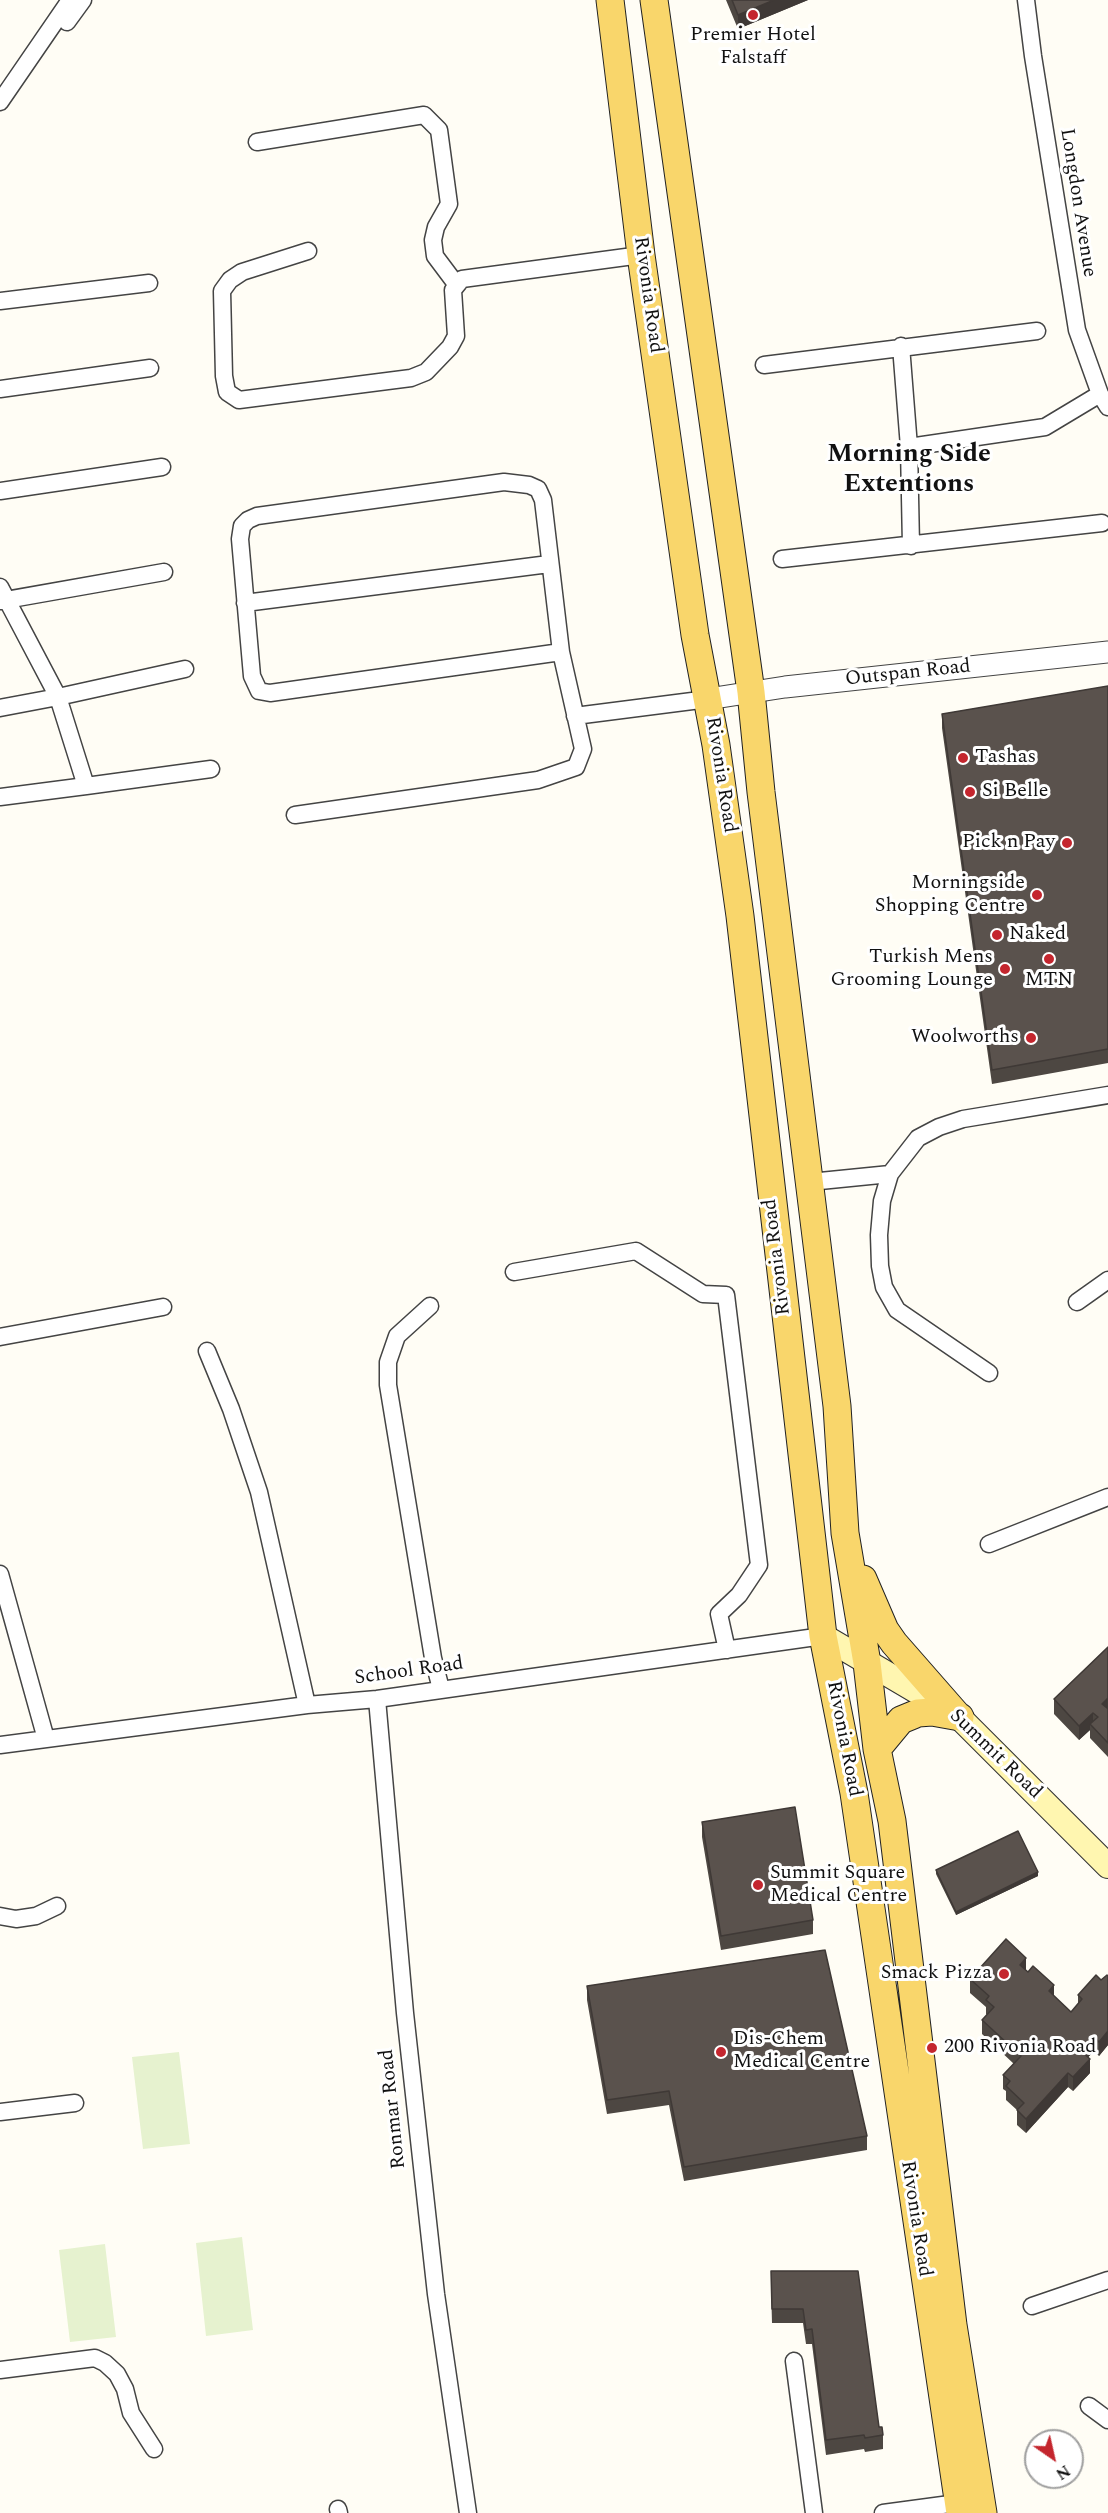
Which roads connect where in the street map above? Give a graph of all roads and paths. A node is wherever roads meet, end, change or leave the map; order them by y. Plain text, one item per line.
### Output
1 (70, 0) edge
2 (83, 0) edge
3 (610, 0) edge
4 (654, 0) edge
5 (1026, 0) edge
6 (24, 69) junction
7 (0, 102) edge
8 (257, 142) dead end
9 (308, 251) dead end
10 (641, 255) junction
11 (149, 283) dead end
12 (456, 284) junction
13 (0, 301) edge
14 (1036, 331) dead end
15 (901, 346) junction
16 (764, 365) dead end
17 (150, 368) dead end
18 (0, 388) edge
19 (1104, 400) edge
20 (909, 447) junction
21 (162, 467) dead end
22 (0, 491) edge
23 (1102, 523) dead end
24 (911, 546) junction
25 (782, 559) dead end
26 (549, 564) junction
27 (164, 572) dead end
28 (3, 596) edge
29 (245, 603) junction
30 (561, 651) junction
31 (1108, 652) edge
32 (186, 669) dead end
33 (751, 692) junction
34 (58, 698) junction
35 (708, 699) junction
36 (0, 708) edge
37 (575, 716) junction
38 (210, 769) dead end
39 (86, 786) junction
40 (0, 797) edge
41 (295, 814) dead end
42 (1108, 1095) edge
43 (890, 1174) junction
44 (810, 1182) junction
45 (514, 1272) dead end
46 (1108, 1280) edge
47 (1077, 1302) dead end
48 (163, 1306) dead end
49 (430, 1306) dead end
50 (0, 1337) edge
51 (207, 1351) dead end
52 (989, 1373) dead end
53 (1108, 1498) edge
54 (845, 1533) junction
55 (988, 1544) dead end
56 (0, 1574) edge
57 (823, 1636) junction
58 (727, 1650) junction
59 (867, 1663) junction
60 (441, 1689) junction
61 (377, 1699) junction
62 (307, 1705) junction
63 (958, 1716) junction
64 (46, 1739) junction
65 (0, 1745) edge
66 (877, 1749) junction
67 (1108, 1866) edge
68 (57, 1906) dead end
69 (0, 1916) edge
70 (924, 2088) junction
71 (75, 2103) dead end
72 (0, 2112) edge
73 (901, 2127) junction
74 (1108, 2280) edge
75 (1032, 2306) dead end
76 (794, 2361) dead end
77 (0, 2370) edge
78 (1089, 2406) dead end
79 (1108, 2420) edge
80 (154, 2449) dead end
81 (971, 2507) edge
82 (468, 2513) edge
83 (814, 2513) edge
84 (883, 2513) edge

1 - 6 street
2 - 6 street
3 - 10 main road, Rivonia Road
4 - 33 main road, Rivonia Road
5 - 19 street, Longdon Avenue
6 - 7 street
8 - 12 street
9 - 12 street
10 - 12 street
10 - 35 main road, Rivonia Road
11 - 13 street
14 - 15 street
15 - 16 street
15 - 20 street
17 - 18 street
19 - 20 street
20 - 24 street
21 - 22 street
23 - 24 street
24 - 25 street
26 - 29 street
26 - 29 street
26 - 30 street
27 - 28 street
28 - 34 street
29 - 30 street
30 - 37 street
31 - 33 street, Outspan Road
32 - 34 street
33 - 35 street, Outspan Road
33 - 44 main road, Rivonia Road
34 - 36 street
34 - 39 street
35 - 37 street
35 - 57 main road, Rivonia Road
37 - 41 street
38 - 39 street
39 - 40 street
42 - 43 street
43 - 44 street
43 - 52 street
44 - 54 main road, Rivonia Road
45 - 58 street
46 - 47 street
48 - 50 street
49 - 60 street
51 - 62 street
53 - 55 street
54 - 59 main road, Rivonia Road
54 - 63 main road
56 - 64 street
57 - 58 street, School Road
57 - 59 main road, Summit Road
57 - 73 main road, Rivonia Road
58 - 60 street, School Road
59 - 63 main road, Summit Road
59 - 66 main road, Rivonia Road
60 - 61 street, School Road
61 - 62 street, School Road
61 - 82 street, Ronmar Road
62 - 64 street, School Road
63 - 66 main road
63 - 67 main road, Summit Road
64 - 65 street, School Road
66 - 70 main road, Rivonia Road
68 - 69 street
70 - 73 main road
70 - 81 main road, Rivonia Road
71 - 72 street
73 - 81 main road, Rivonia Road
74 - 75 street
76 - 83 street
77 - 80 street
78 - 79 street
81 - 84 street

